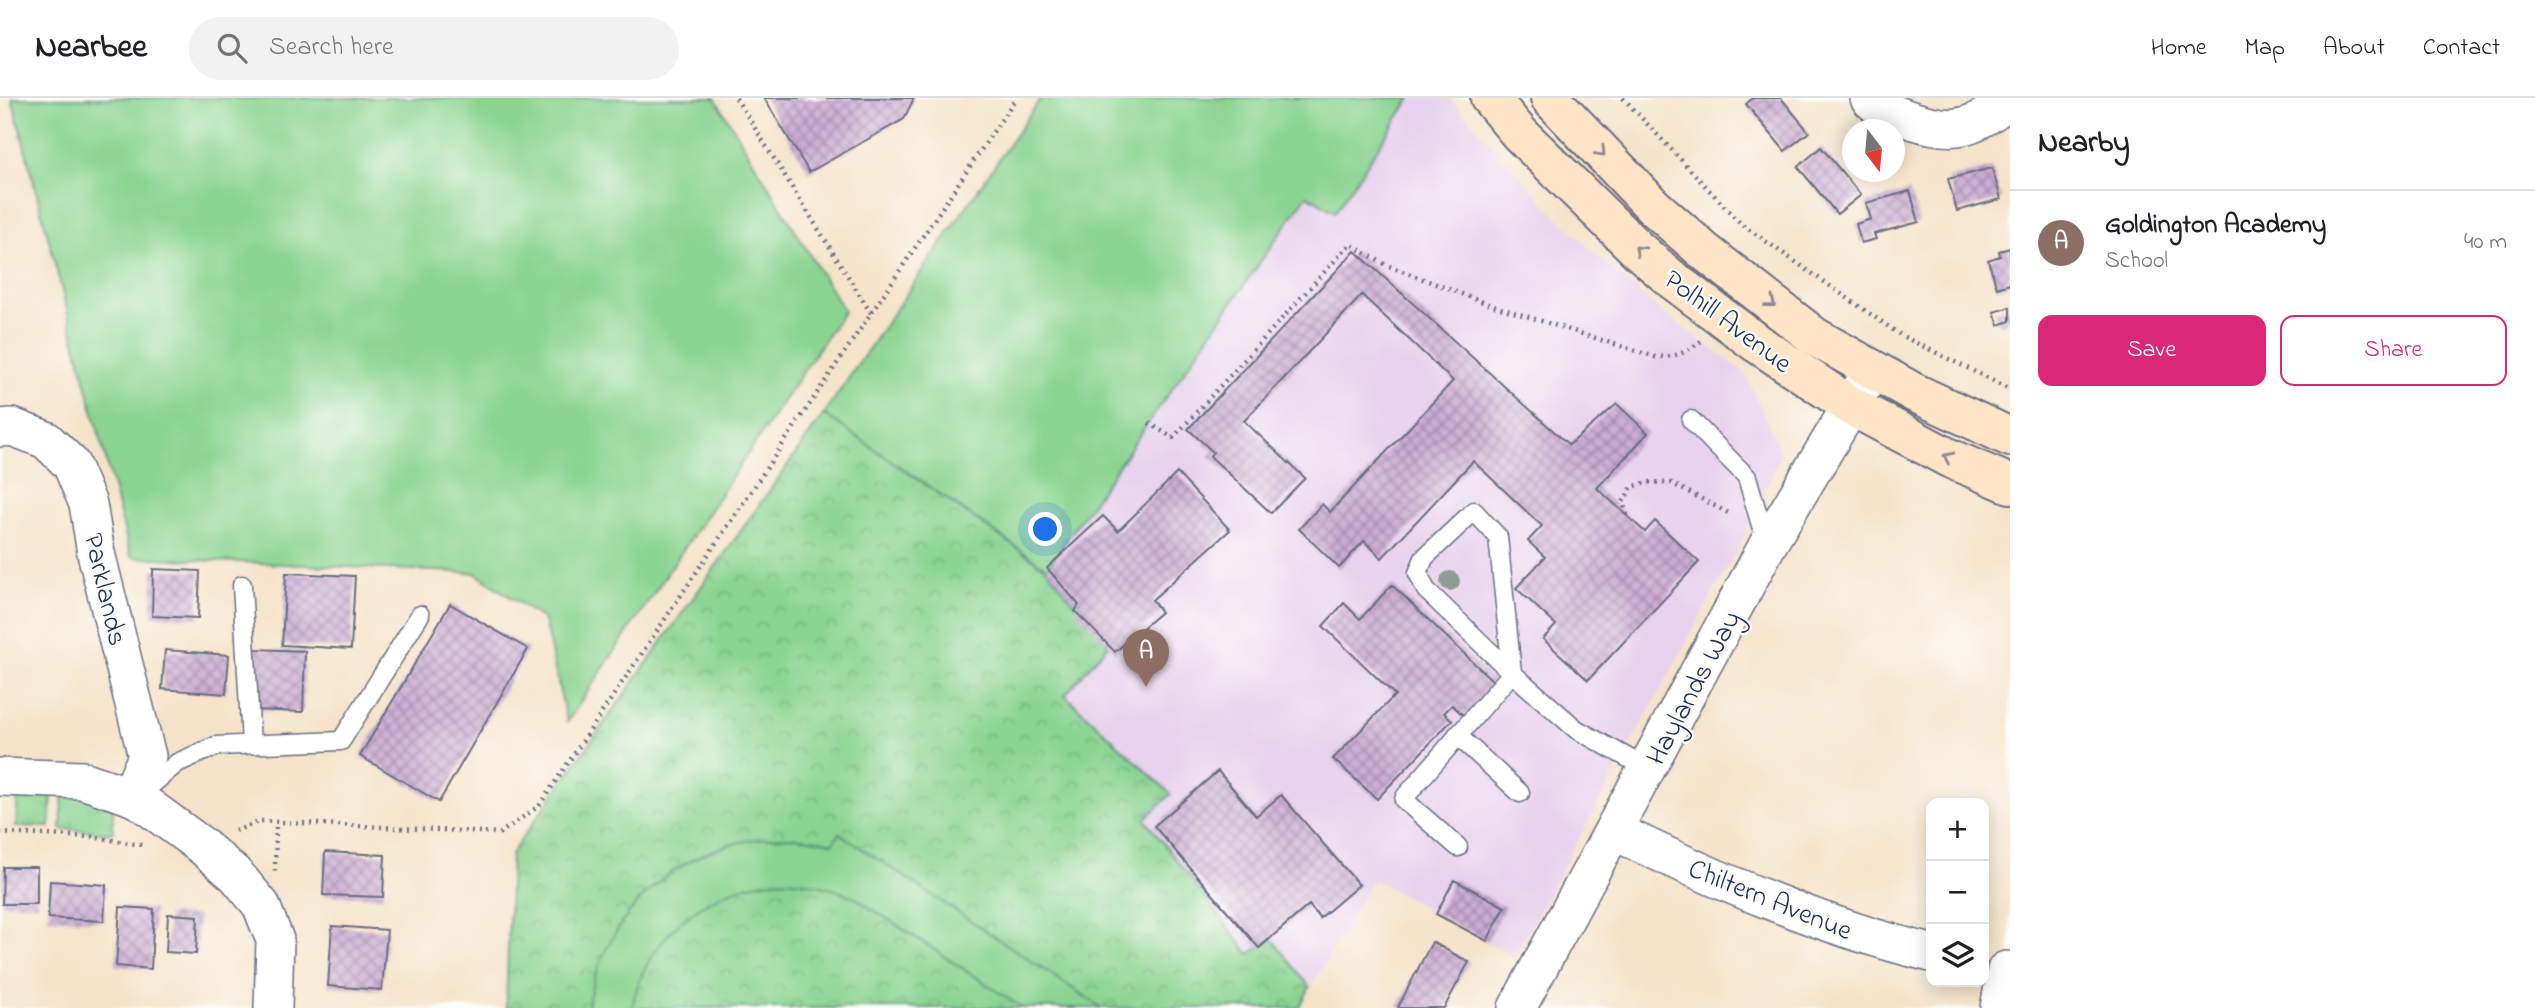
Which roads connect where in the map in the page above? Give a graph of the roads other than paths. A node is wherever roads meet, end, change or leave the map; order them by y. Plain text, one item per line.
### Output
1 (1490, 98) edge
2 (1869, 98) edge
3 (2010, 99) edge
4 (1555, 100) edge
5 (1520, 134) junction
6 (1873, 369) junction
7 (1851, 406) junction
8 (1691, 421) dead end
9 (0, 428) edge
10 (2010, 437) edge
11 (2010, 484) edge
12 (1767, 546) junction
13 (242, 585) dead end
14 (420, 615) dead end
15 (1512, 673) junction
16 (1457, 735) junction
17 (251, 744) junction
18 (1648, 769) junction
19 (0, 777) edge
20 (1520, 793) dead end
21 (136, 799) junction
22 (1614, 831) junction
23 (1458, 847) dead end
24 (1926, 952) edge
25 (2000, 968) edge
26 (273, 1008) edge
27 (1517, 1008) edge
28 (1999, 1008) edge

1 - 5 street, Polhill Avenue
2 - 3 street
4 - 5 street
4 -> 6 street, Polhill Avenue
7 -> 5 street, Polhill Avenue
6 - 7 street, Haylands Way
6 - 10 street, Polhill Avenue
11 -> 7 street, Polhill Avenue
7 - 12 street, Haylands Way
8 - 12 lane
9 - 21 street, Parklands
12 - 18 street, Haylands Way
13 - 17 lane
14 - 17 lane
15 - 15 lane
15 - 16 lane
15 - 18 lane
16 - 20 lane
16 - 23 lane
17 - 21 lane
18 - 22 street, Haylands Way
19 - 21 street
21 - 26 street
22 - 24 street, Chiltern Avenue
22 - 27 street, Haylands Way
25 - 28 street

